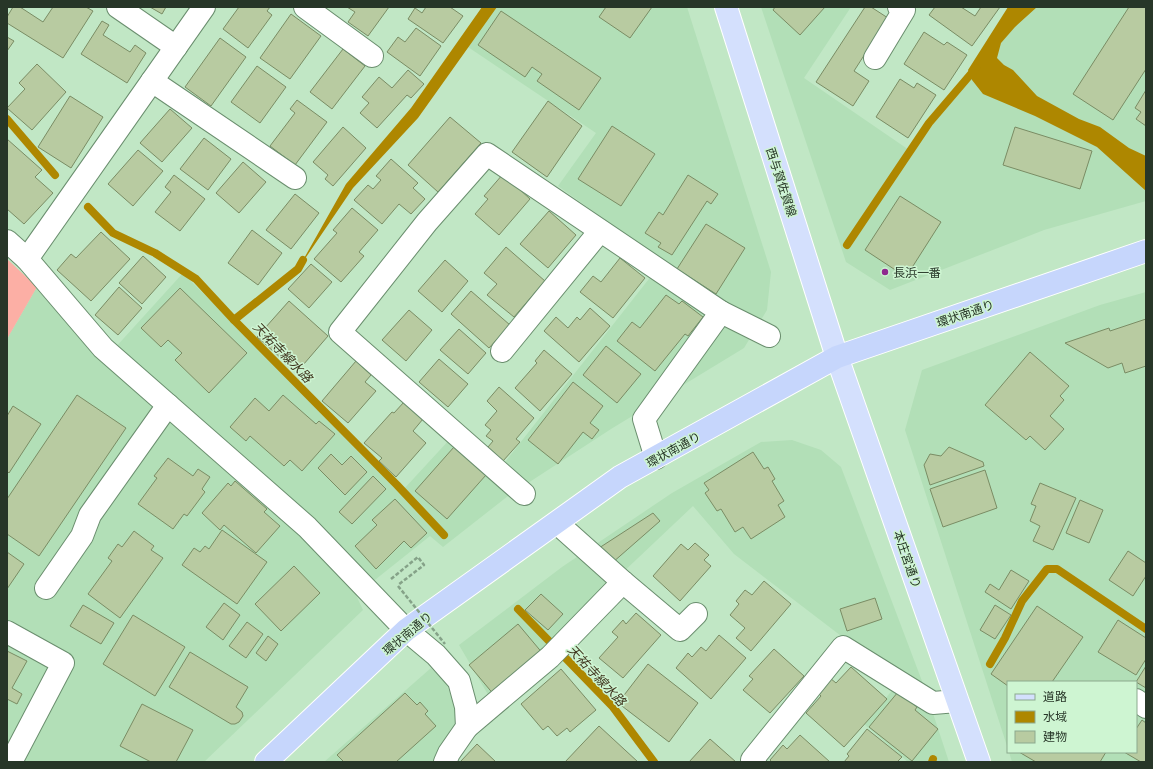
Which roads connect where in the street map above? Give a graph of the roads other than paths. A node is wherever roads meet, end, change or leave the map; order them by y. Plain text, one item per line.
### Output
1 (118, 7) edge
2 (204, 7) edge
3 (305, 7) edge
4 (726, 7) edge
5 (900, 7) edge
6 (176, 47) junction
7 (372, 56) dead end
8 (875, 58) dead end
9 (152, 81) junction
10 (295, 178) dead end
11 (600, 231) junction
12 (7, 241) edge
13 (1146, 251) edge
14 (27, 259) junction
15 (721, 312) junction
16 (768, 336) dead end
17 (502, 351) dead end
18 (838, 357) junction
19 (168, 405) junction
20 (656, 458) junction
21 (524, 494) dead end
22 (557, 523) junction
23 (624, 582) junction
24 (46, 588) dead end
25 (696, 614) dead end
26 (406, 630) junction
27 (7, 632) edge
28 (958, 701) junction
29 (1137, 701) edge
30 (1146, 707) edge
31 (467, 727) junction
32 (11, 762) edge
33 (266, 762) edge
34 (445, 762) edge
35 (755, 762) edge
36 (979, 762) edge

1 - 6 street
2 - 6 street
3 - 7 street
4 - 18 main road, 西与賀佐賀線
5 - 8 street
6 - 9 street
9 - 10 street
9 - 14 street
11 - 15 street
11 - 17 street
11 - 21 street
12 - 14 street
13 - 18 highway, 環状南通り
14 - 19 street
15 - 16 street
15 - 20 street
18 - 20 highway, 環状南通り
18 - 28 main road, 本庄宮通り
19 - 24 street
19 - 26 street
20 - 22 highway, 環状南通り
22 - 23 street
22 - 26 highway, 環状南通り
23 - 25 street
23 - 31 street
26 - 31 street
26 - 33 highway, 環状南通り
27 - 32 street
28 - 35 street
28 - 36 main road, 本庄宮通り
29 - 30 street
31 - 34 street

